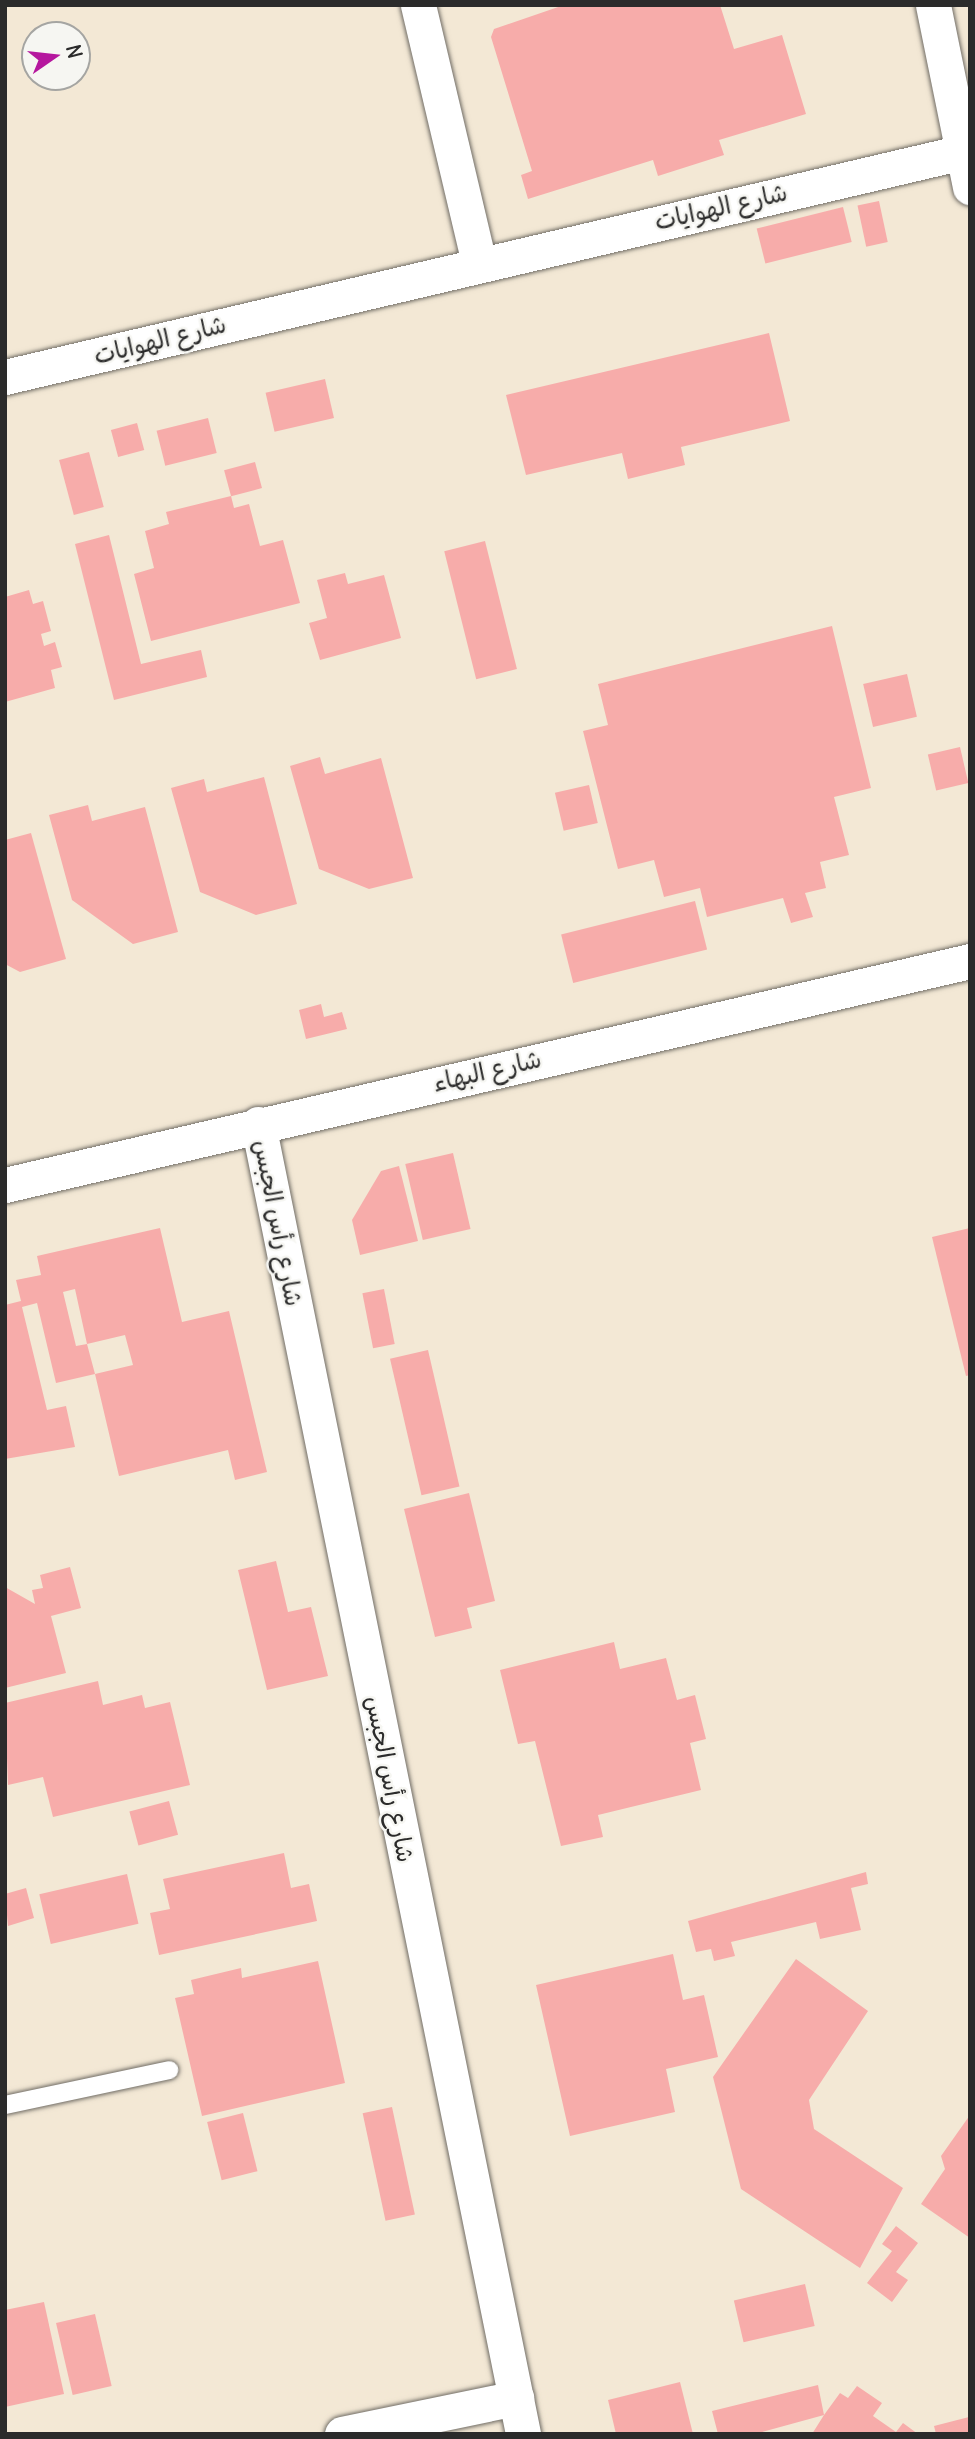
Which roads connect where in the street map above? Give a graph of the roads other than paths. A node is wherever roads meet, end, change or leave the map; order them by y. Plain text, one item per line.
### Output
1 (418, 5) edge
2 (933, 5) edge
3 (962, 152) junction
4 (970, 187) edge
5 (479, 262) junction
6 (5, 377) edge
7 (970, 961) edge
8 (258, 1124) junction
9 (5, 1185) edge
10 (169, 2070) dead end
11 (5, 2105) edge
12 (516, 2399) junction
13 (342, 2434) edge
14 (523, 2434) edge

1 - 5 street
2 - 3 street
3 - 4 street
3 - 5 street, شارع الهوايات
5 - 6 street, شارع الهوايات
7 - 8 street, شارع البهاء
8 - 9 street, شارع البهاء
8 - 12 street, شارع رأس الجبس
10 - 11 lane
12 - 13 street
12 - 14 street, شارع رأس الجبس

